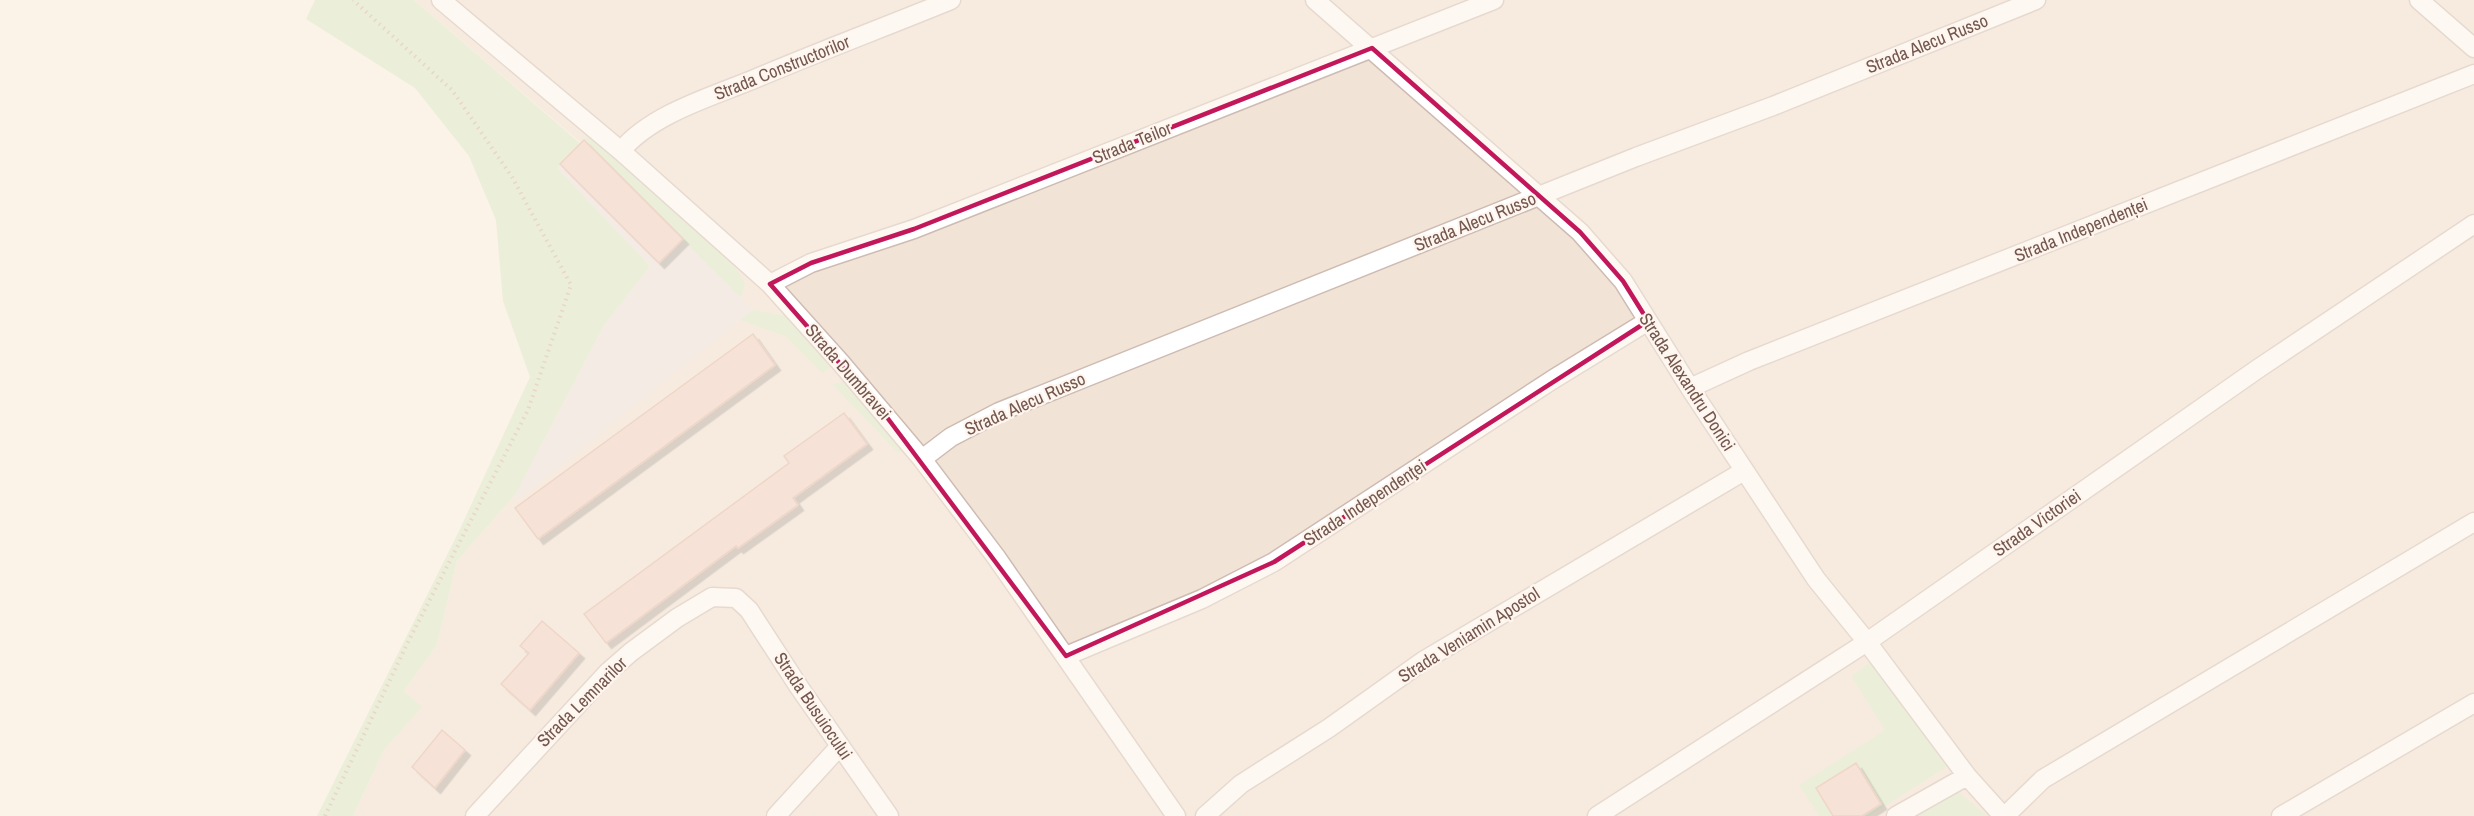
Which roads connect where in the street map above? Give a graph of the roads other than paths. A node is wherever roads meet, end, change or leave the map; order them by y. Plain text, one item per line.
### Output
1 (441, 0) edge
2 (951, 0) edge
3 (1315, 0) edge
4 (1494, 0) edge
5 (2036, 0) edge
6 (2419, 0) edge
7 (1372, 48) junction
8 (2474, 48) edge
9 (2474, 74) edge
10 (621, 151) junction
11 (1540, 197) junction
12 (2474, 224) edge
13 (770, 284) junction
14 (1648, 321) junction
15 (1690, 388) junction
16 (922, 459) junction
17 (1744, 471) junction
18 (2474, 522) edge
19 (736, 598) joint
20 (1867, 642) junction
21 (1066, 656) junction
22 (2474, 703) edge
23 (840, 746) junction
24 (1966, 776) junction
25 (475, 816) edge
26 (776, 816) edge
27 (889, 816) edge
28 (1176, 816) edge
29 (1205, 816) edge
30 (1597, 816) edge
31 (1896, 816) edge
32 (2004, 816) edge
33 (2281, 816) edge

1 - 10 street, Strada Dumbravei
2 - 10 street, Strada Constructorilor
3 - 7 street, Strada Alexandru Donici
4 - 7 street, Strada Teilor
5 - 11 street, Strada Alecu Russo
6 - 8 street
7 - 11 street, Strada Alexandru Donici
7 - 13 street, Strada Teilor
9 - 15 street, Strada Independenței
10 - 13 street, Strada Dumbravei
11 - 14 street, Strada Alexandru Donici
11 - 16 street, Strada Alecu Russo
12 - 20 street, Strada Victoriei
13 - 16 street, Strada Dumbravei
14 - 15 street, Strada Alexandru Donici
14 - 21 street, Strada Independenţei
15 - 17 street, Strada Alexandru Donici
16 - 21 street, Strada Dumbravei
17 - 20 street, Strada Alexandru Donici
17 - 29 street, Strada Veniamin Apostol
18 - 32 street
19 - 23 street, Strada Busuiocului
19 - 25 street, Strada Lemnarilor
20 - 24 street, Strada Alexandru Donici
20 - 30 street, Strada Victoriei
21 - 28 street, Strada Dumbravei
22 - 33 street
23 - 26 street
23 - 27 street, Strada Busuiocului
24 - 31 street
24 - 32 street, Strada Alexandru Donici

